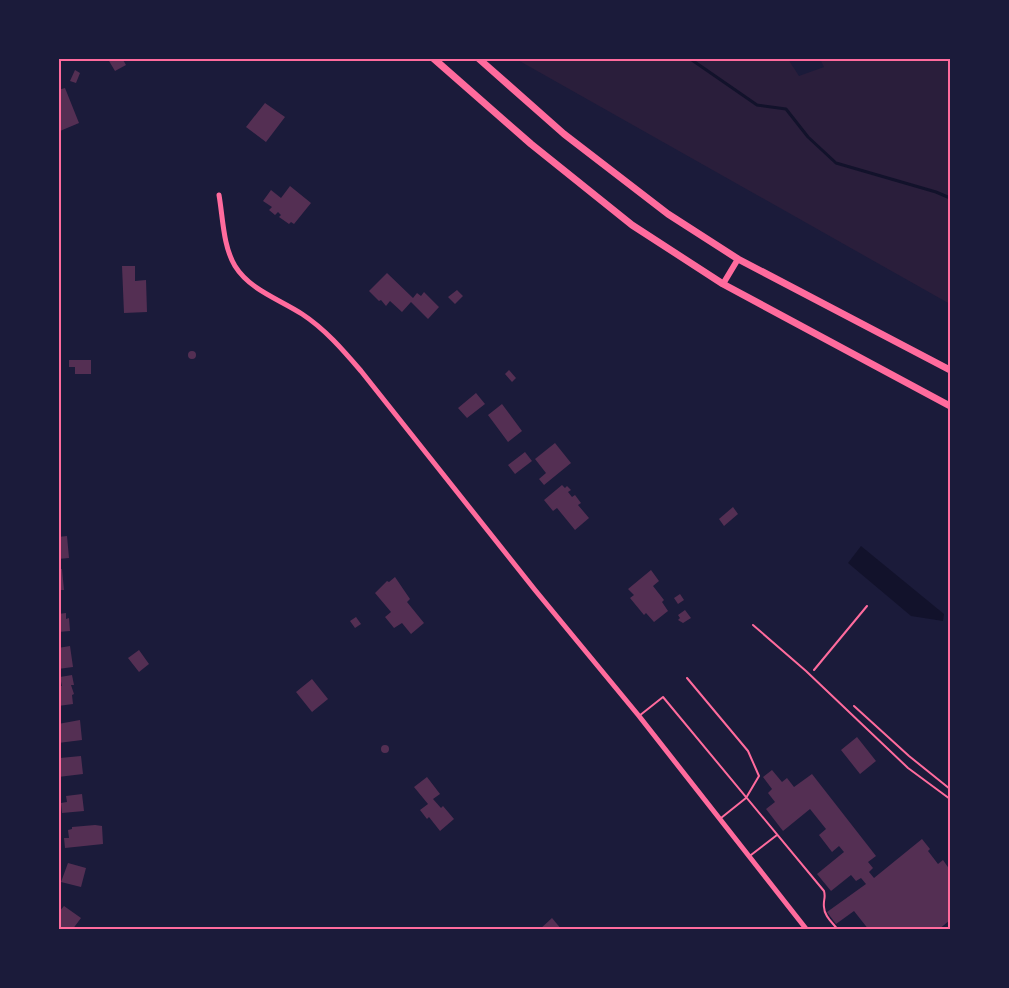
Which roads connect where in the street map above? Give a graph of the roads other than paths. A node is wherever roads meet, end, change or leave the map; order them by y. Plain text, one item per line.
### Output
1 (433, 58) edge
2 (478, 58) edge
3 (219, 195) dead end
4 (738, 259) junction
5 (723, 284) junction
6 (951, 370) edge
7 (951, 406) edge
8 (753, 625) dead end
9 (687, 678) dead end
10 (639, 716) junction
11 (746, 798) junction
12 (951, 799) edge
13 (719, 820) junction
14 (777, 835) junction
15 (749, 857) junction
16 (807, 930) edge
17 (838, 930) edge

1 - 5 main road
2 - 4 main road
3 - 10 street
4 - 5 street
4 - 6 main road
5 - 7 main road
8 - 12 lane
9 - 11 lane
10 - 11 lane
10 - 13 street
11 - 13 lane
11 - 14 lane
13 - 15 street
14 - 15 lane
14 - 17 lane
15 - 16 street

